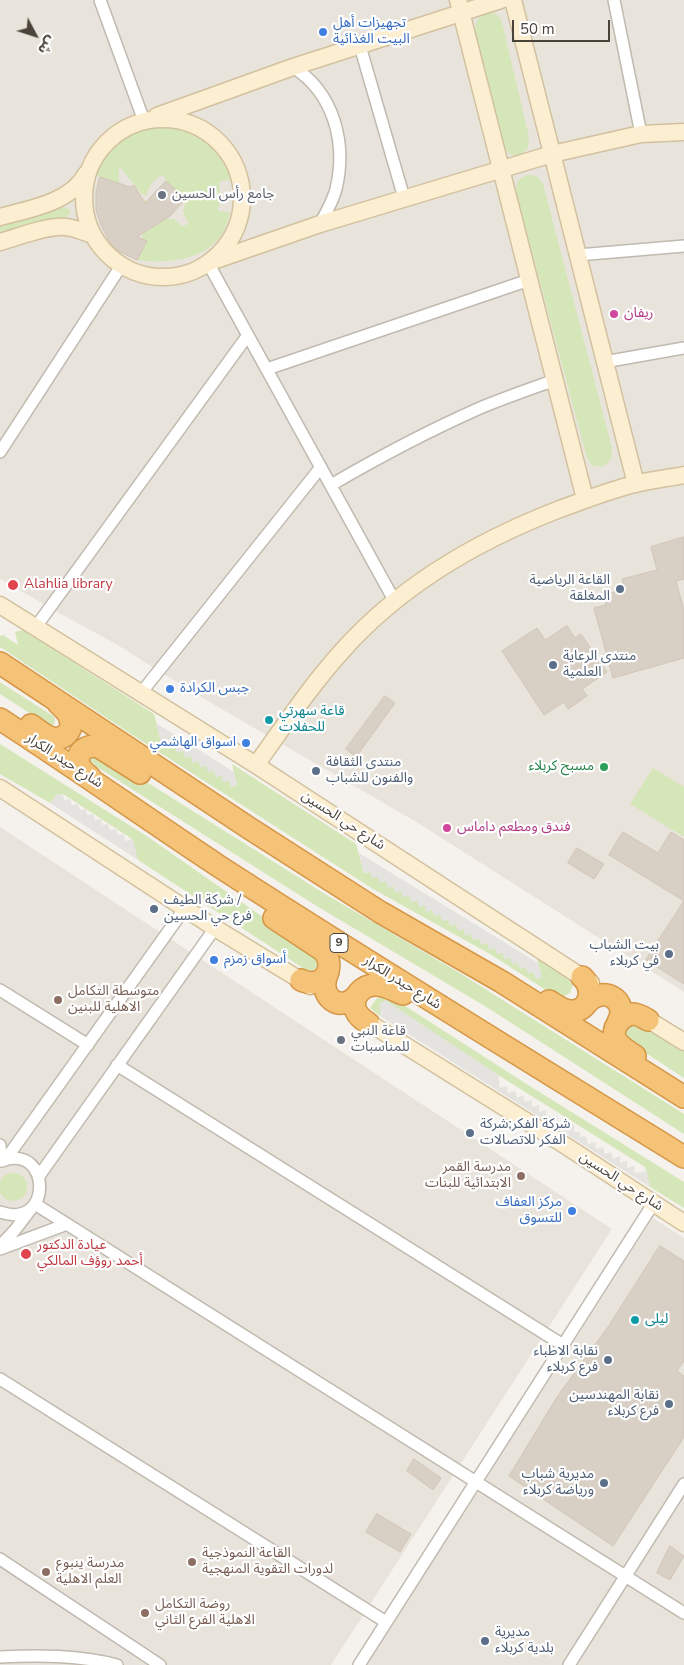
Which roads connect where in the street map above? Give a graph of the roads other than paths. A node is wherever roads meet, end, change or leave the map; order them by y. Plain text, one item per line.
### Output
1 (100, 0) edge
2 (501, 0) edge
3 (513, 0) edge
4 (614, 0) edge
5 (460, 6) edge
6 (360, 46) junction
7 (293, 67) junction
8 (144, 121) junction
9 (684, 132) edge
10 (641, 134) junction
11 (552, 154) junction
12 (501, 169) junction
13 (88, 170) junction
14 (404, 198) junction
15 (0, 217) edge
16 (320, 224) junction
17 (93, 235) junction
18 (0, 242) edge
19 (684, 246) edge
20 (578, 255) junction
21 (208, 262) junction
22 (121, 266) junction
23 (529, 280) junction
24 (248, 335) junction
25 (684, 348) edge
26 (604, 362) junction
27 (267, 369) junction
28 (555, 380) junction
29 (0, 452) edge
30 (321, 467) junction
31 (684, 475) edge
32 (636, 484) junction
33 (331, 485) junction
34 (585, 499) junction
35 (394, 600) junction
36 (0, 604) edge
37 (35, 628) junction
38 (0, 663) edge
39 (142, 693) junction
40 (52, 698) junction
41 (0, 705) edge
42 (0, 719) edge
43 (256, 765) junction
44 (90, 777) junction
45 (0, 788) edge
46 (249, 828) junction
47 (218, 865) junction
48 (185, 908) junction
49 (215, 928) junction
50 (328, 972) junction
51 (582, 977) junction
52 (301, 980) junction
53 (502, 982) junction
54 (0, 990) edge
55 (357, 995) junction
56 (612, 996) junction
57 (331, 999) junction
58 (586, 1004) junction
59 (441, 1008) junction
60 (648, 1020) junction
61 (618, 1022) junction
62 (368, 1023) junction
63 (684, 1042) edge
64 (88, 1045) junction
65 (117, 1065) junction
66 (547, 1072) junction
67 (684, 1086) edge
68 (684, 1097) edge
69 (684, 1142) edge
70 (0, 1145) edge
71 (684, 1157) edge
72 (2, 1160) edge
73 (39, 1176) junction
74 (652, 1204) junction
75 (34, 1205) junction
76 (0, 1212) edge
77 (684, 1223) edge
78 (67, 1224) junction
79 (0, 1247) edge
80 (563, 1345) junction
81 (0, 1378) edge
82 (475, 1482) junction
83 (684, 1484) edge
84 (0, 1559) edge
85 (625, 1576) junction
86 (684, 1613) edge
87 (386, 1622) junction
88 (0, 1657) edge
89 (117, 1665) edge
90 (160, 1665) edge
91 (359, 1665) edge
92 (569, 1665) edge

1 - 8 street
2 - 5 street
3 - 11 street
4 - 10 street
5 - 6 street
5 - 12 street
6 - 7 street
6 - 14 street
7 - 8 street
7 - 16 street
8 - 13 street
8 - 21 street
9 - 10 street
10 - 11 street
11 - 12 street
11 - 20 street
12 - 14 street
12 - 23 street
13 - 15 street
13 - 17 street
14 - 16 street
16 - 21 street
17 - 18 street
17 - 22 street
19 - 20 street
20 - 26 street
21 - 22 street
21 - 24 street
22 - 29 street
23 - 27 street
23 - 28 street
24 - 27 street
24 - 37 street
25 - 26 street
26 - 32 street
27 - 30 street
28 - 33 street
28 - 34 street
30 - 33 street
30 - 39 street
31 - 32 street
32 - 34 street
33 - 35 street
34 - 35 street
35 - 43 street
36 - 37 street, شارع حي الحسين
37 - 39 street, شارع حي الحسين
38 - 40 highway
39 - 43 street, شارع حي الحسين
40 - 41 highway
40 - 46 highway
42 - 44 highway, شارع حيدر الكرار / 9
43 - 51 street, شارع حي الحسين
44 - 46 highway
44 - 47 highway, شارع حيدر الكرار / 9
45 - 48 street, شارع حي الحسين
46 - 53 highway
47 - 50 highway
47 - 59 highway, شارع حيدر الكرار / 9
48 - 49 street, شارع حي الحسين
48 - 64 street
49 - 52 street, شارع حي الحسين
49 - 65 street
50 - 52 highway
50 - 57 highway
51 - 56 street, شارع حي الحسين
51 - 58 highway
52 - 57 street, شارع حي الحسين
53 - 58 highway
53 - 68 highway
54 - 64 street
55 - 57 highway
55 - 59 highway
55 - 62 highway
56 - 58 highway
56 - 60 street, شارع حي الحسين
56 - 61 highway
57 - 62 street, شارع حي الحسين
59 - 66 highway, شارع حيدر الكرار / 9
60 - 61 highway
60 - 63 street, شارع حي الحسين
61 - 67 highway
62 - 74 street, شارع حي الحسين
64 - 72 street
65 - 73 street
65 - 80 street
66 - 69 highway
66 - 71 highway, شارع حيدر الكرار / 9
70 - 72 street
72 - 73 street
73 - 75 street
74 - 77 street, شارع حي الحسين
74 - 80 street
75 - 76 street
75 - 78 street
75 - 79 street
78 - 79 street
78 - 82 street
80 - 82 street
81 - 87 street
82 - 85 street
82 - 87 street
83 - 85 street
84 - 90 street
85 - 86 street
85 - 92 street
87 - 91 street
88 - 89 street

